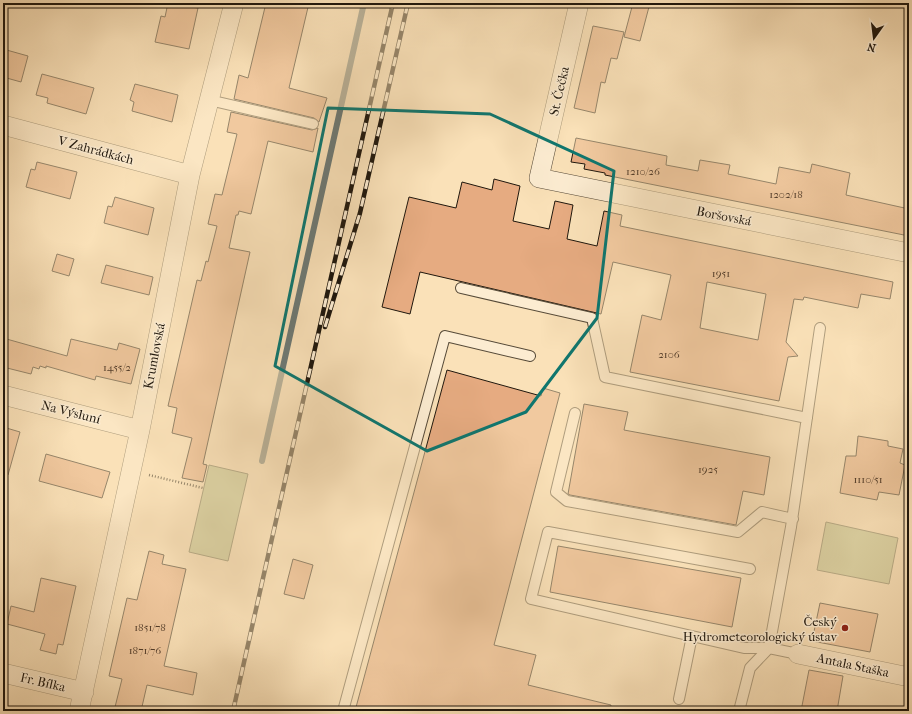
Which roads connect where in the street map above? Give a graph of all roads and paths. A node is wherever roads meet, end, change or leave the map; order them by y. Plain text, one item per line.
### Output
1 (234, 3) edge
2 (579, 3) edge
3 (209, 100) junction
4 (313, 124) dead end
5 (3, 126) edge
6 (190, 175) junction
7 (539, 178) joint
8 (909, 253) edge
9 (461, 288) dead end
10 (820, 328) dead end
11 (530, 356) dead end
12 (3, 395) edge
13 (575, 413) dead end
14 (807, 418) junction
15 (140, 430) junction
16 (131, 471) junction
17 (203, 488) dead end
18 (793, 519) junction
19 (750, 569) dead end
20 (692, 636) junction
21 (769, 648) junction
22 (798, 654) joint
23 (3, 673) edge
24 (909, 677) edge
25 (84, 692) junction
26 (679, 699) dead end
27 (79, 711) edge
28 (343, 711) edge
29 (739, 711) edge

1 - 3 street, Krumlovská
2 - 7 street, St. Čečka
3 - 4 lane
3 - 6 street, Krumlovská
5 - 6 street, V Zahrádkách
6 - 15 street, Krumlovská
7 - 8 street, Boršovská
9 - 14 lane
10 - 14 lane
11 - 28 lane
12 - 15 street, Na Výsluní
13 - 18 lane
14 - 18 lane
15 - 16 street, Krumlovská
16 - 17 path
16 - 25 street, Krumlovská
18 - 21 lane
19 - 20 lane
20 - 21 lane
20 - 26 lane
21 - 22 lane
21 - 29 lane
22 - 24 street, Antala Staška
23 - 25 street, Fr. Bílka
25 - 27 street, Krumlovská

